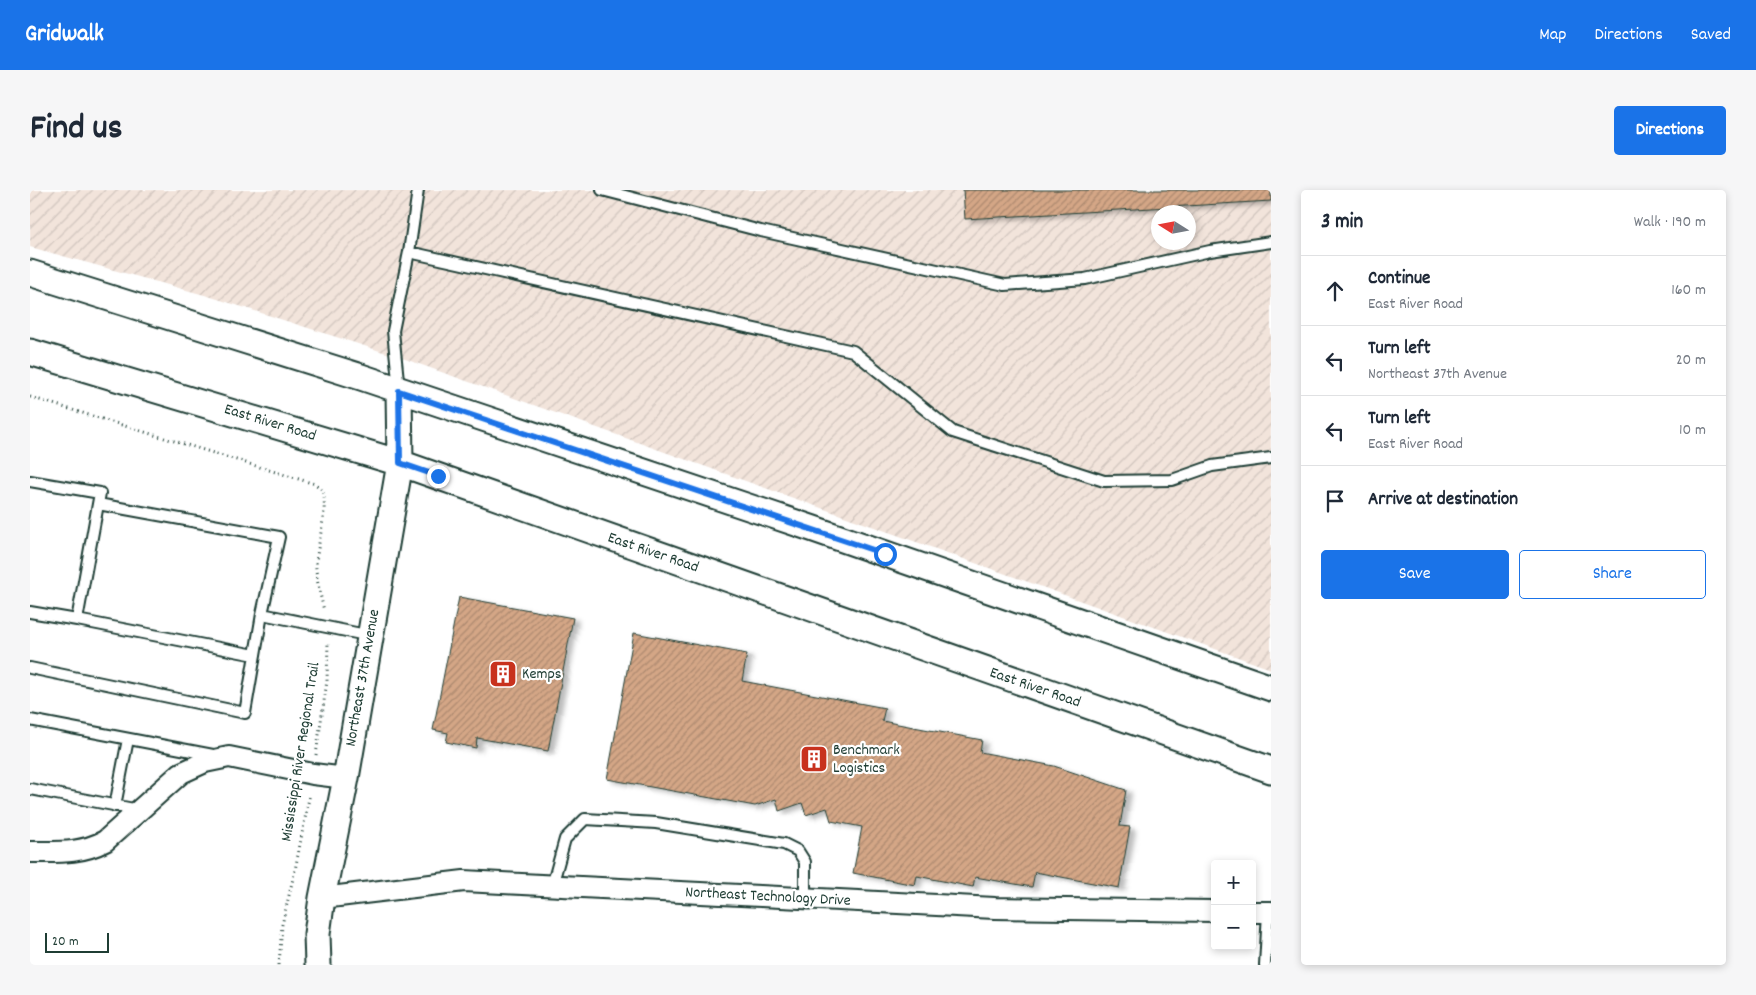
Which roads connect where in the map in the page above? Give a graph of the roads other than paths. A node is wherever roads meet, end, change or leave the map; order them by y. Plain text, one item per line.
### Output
1 (418, 190) edge
2 (602, 190) edge
3 (1271, 242) edge
4 (409, 252) junction
5 (30, 274) edge
6 (30, 352) edge
7 (399, 391) junction
8 (1271, 458) edge
9 (400, 463) junction
10 (30, 481) edge
11 (98, 504) junction
12 (30, 612) edge
13 (262, 614) junction
14 (77, 620) junction
15 (371, 636) junction
16 (255, 654) junction
17 (30, 668) edge
18 (1271, 688) edge
19 (30, 720) edge
20 (128, 739) junction
21 (229, 757) junction
22 (1271, 770) edge
23 (346, 778) junction
24 (30, 789) edge
25 (115, 806) junction
26 (139, 810) junction
27 (30, 852) edge
28 (552, 886) junction
29 (322, 898) junction
30 (805, 898) junction
31 (1211, 911) edge
32 (1264, 912) edge
33 (318, 965) edge
34 (1264, 965) edge

1 - 4 lane
2 - 3 lane
4 - 7 lane
4 - 8 lane
5 - 7 street
6 - 9 street, East River Road
7 - 9 street, Northeast 37th Avenue
7 - 18 street
9 - 15 street, Northeast 37th Avenue
9 - 22 street, East River Road
10 - 11 lane
11 - 13 lane
11 - 14 lane
12 - 14 lane
13 - 15 lane
13 - 16 lane
14 - 16 lane
15 - 23 street, Northeast 37th Avenue
16 - 17 lane
19 - 20 lane
20 - 21 lane
20 - 25 lane
21 - 23 street
21 - 26 street
23 - 29 street, Northeast 37th Avenue
24 - 25 lane
25 - 26 lane
26 - 27 street
28 - 29 street, Northeast Technology Drive
28 - 30 street, Northeast Technology Drive
28 - 30 lane
29 - 33 street, Northeast 37th Avenue
30 - 31 street, Northeast Technology Drive
32 - 34 lane

